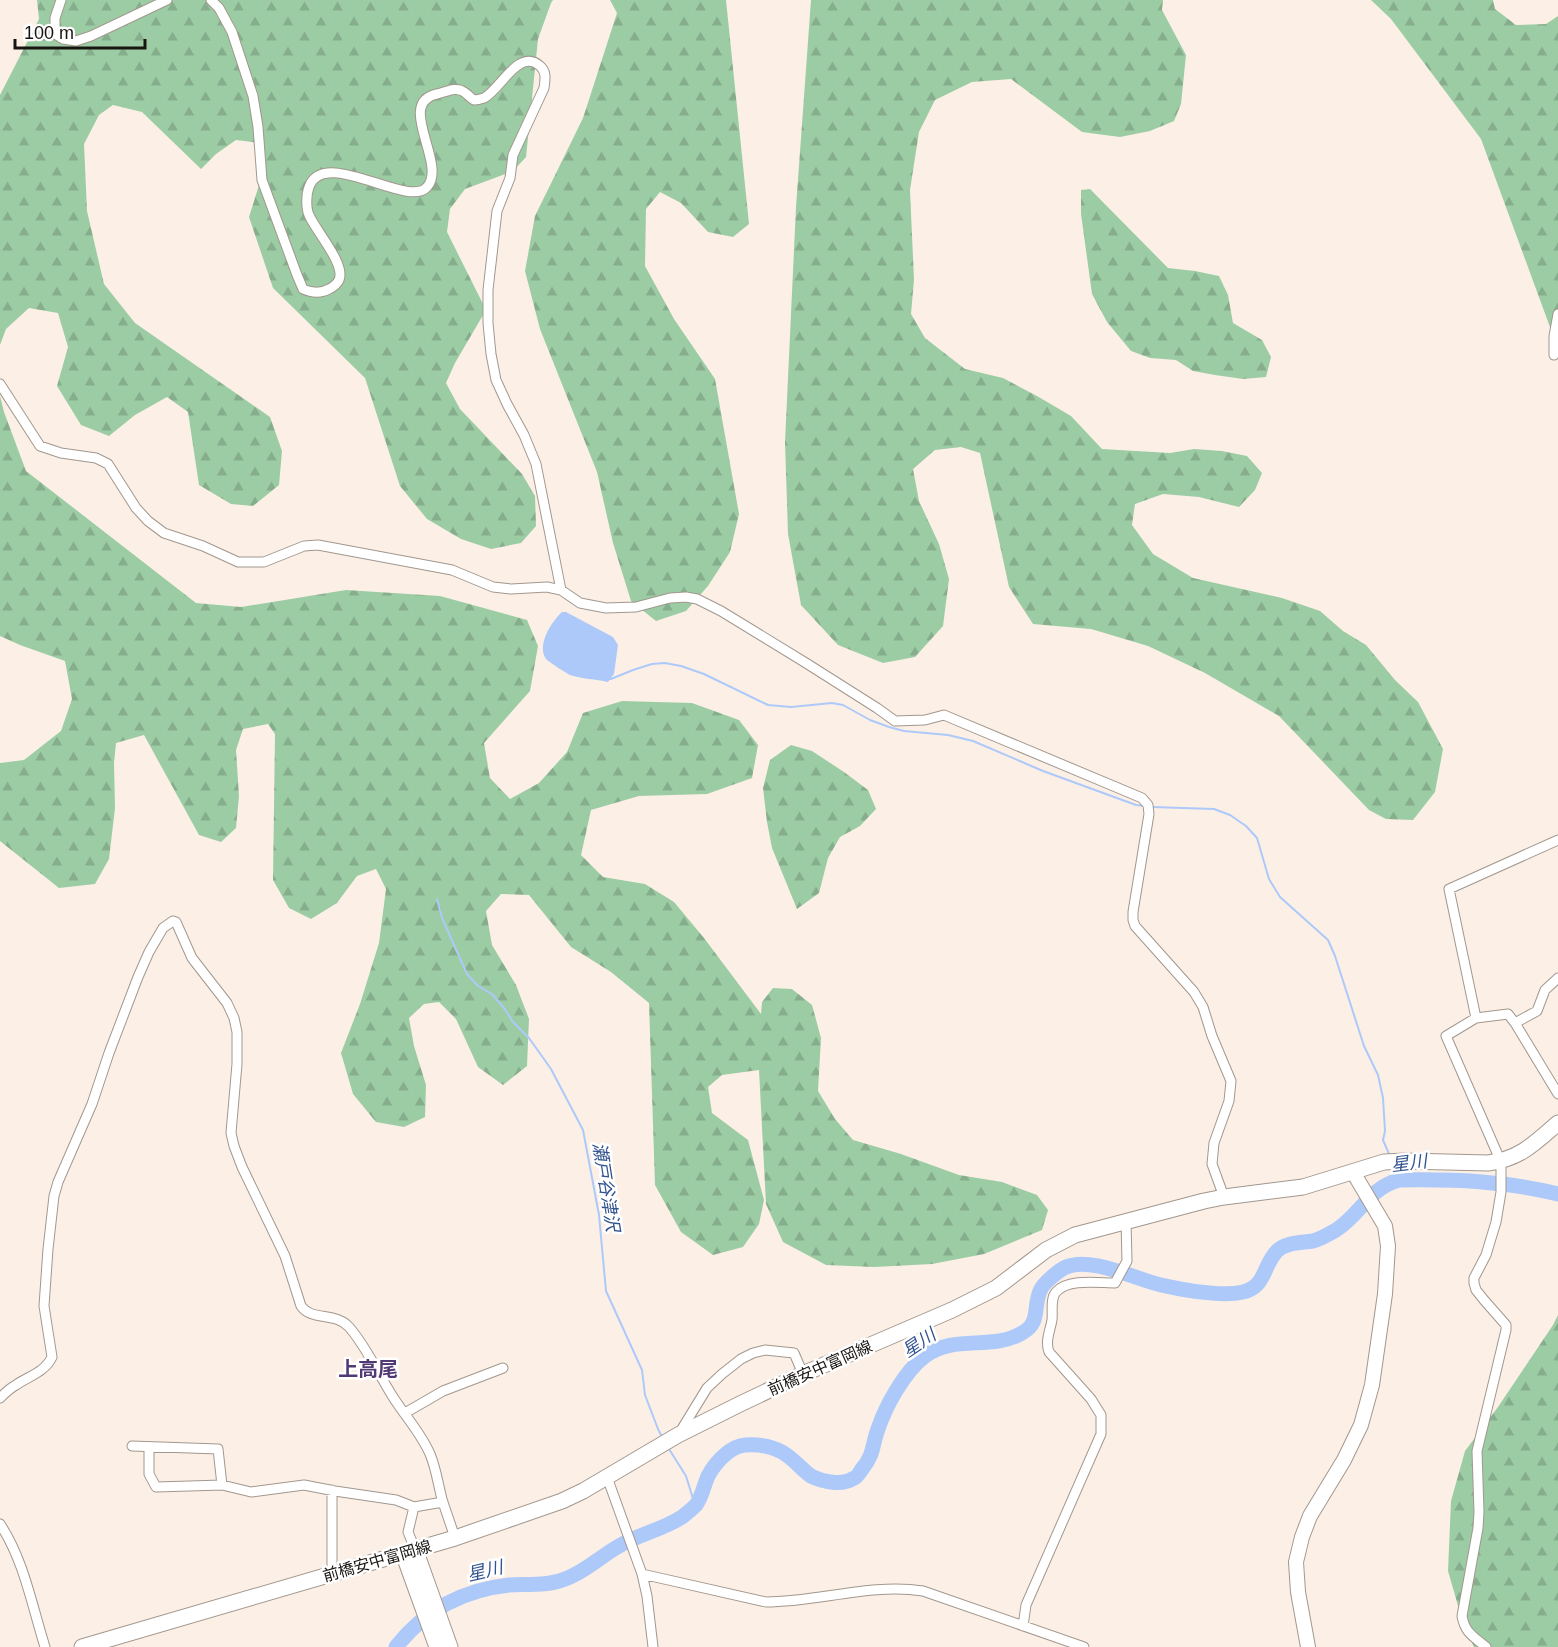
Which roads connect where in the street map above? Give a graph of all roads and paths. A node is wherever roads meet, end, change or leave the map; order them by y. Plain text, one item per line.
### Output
1 (61, 0) edge
2 (166, 0) edge
3 (210, 0) edge
4 (1558, 314) edge
5 (1554, 355) dead end
6 (0, 384) edge
7 (561, 590) junction
8 (1558, 840) edge
9 (1558, 978) edge
10 (1476, 1018) junction
11 (1515, 1023) junction
12 (1558, 1094) edge
13 (1558, 1123) edge
14 (1502, 1161) junction
15 (1357, 1178) junction
16 (1224, 1197) junction
17 (1126, 1221) junction
18 (503, 1368) dead end
19 (803, 1374) junction
20 (0, 1398) edge
21 (405, 1413) junction
22 (678, 1435) junction
23 (132, 1446) dead end
24 (148, 1447) junction
25 (607, 1477) junction
26 (222, 1485) junction
27 (332, 1490) junction
28 (443, 1502) junction
29 (414, 1507) junction
30 (0, 1524) edge
31 (455, 1538) junction
32 (409, 1551) junction
33 (332, 1574) junction
34 (642, 1574) junction
35 (1023, 1626) junction
36 (45, 1647) edge
37 (82, 1647) edge
38 (437, 1647) edge
39 (450, 1647) edge
40 (653, 1647) edge
41 (1084, 1647) edge
42 (1308, 1647) edge
43 (1486, 1647) edge

1 - 2 street
3 - 7 street
4 - 5 street
6 - 7 street
7 - 16 street
8 - 10 street
9 - 11 street
10 - 11 street
10 - 14 street
11 - 12 street
13 - 14 main road, 前橋安中富岡線
14 - 15 main road, 前橋安中富岡線
14 - 43 street
15 - 16 main road, 前橋安中富岡線
15 - 42 street
16 - 17 main road, 前橋安中富岡線
17 - 19 main road, 前橋安中富岡線
17 - 35 street
18 - 21 street
19 - 22 main road, 前橋安中富岡線
19 - 22 street
20 - 21 street
21 - 28 street
22 - 25 main road, 前橋安中富岡線
23 - 24 street
24 - 26 street
24 - 26 street
25 - 31 main road, 前橋安中富岡線
25 - 34 street
26 - 27 street
27 - 29 street
27 - 33 street
28 - 29 street
28 - 31 street
29 - 32 street
30 - 36 street
31 - 32 main road, 前橋安中富岡線
32 - 33 main road, 前橋安中富岡線
32 - 38 main road
32 - 39 main road
33 - 37 main road, 前橋安中富岡線
34 - 35 street
34 - 40 street
35 - 41 street

